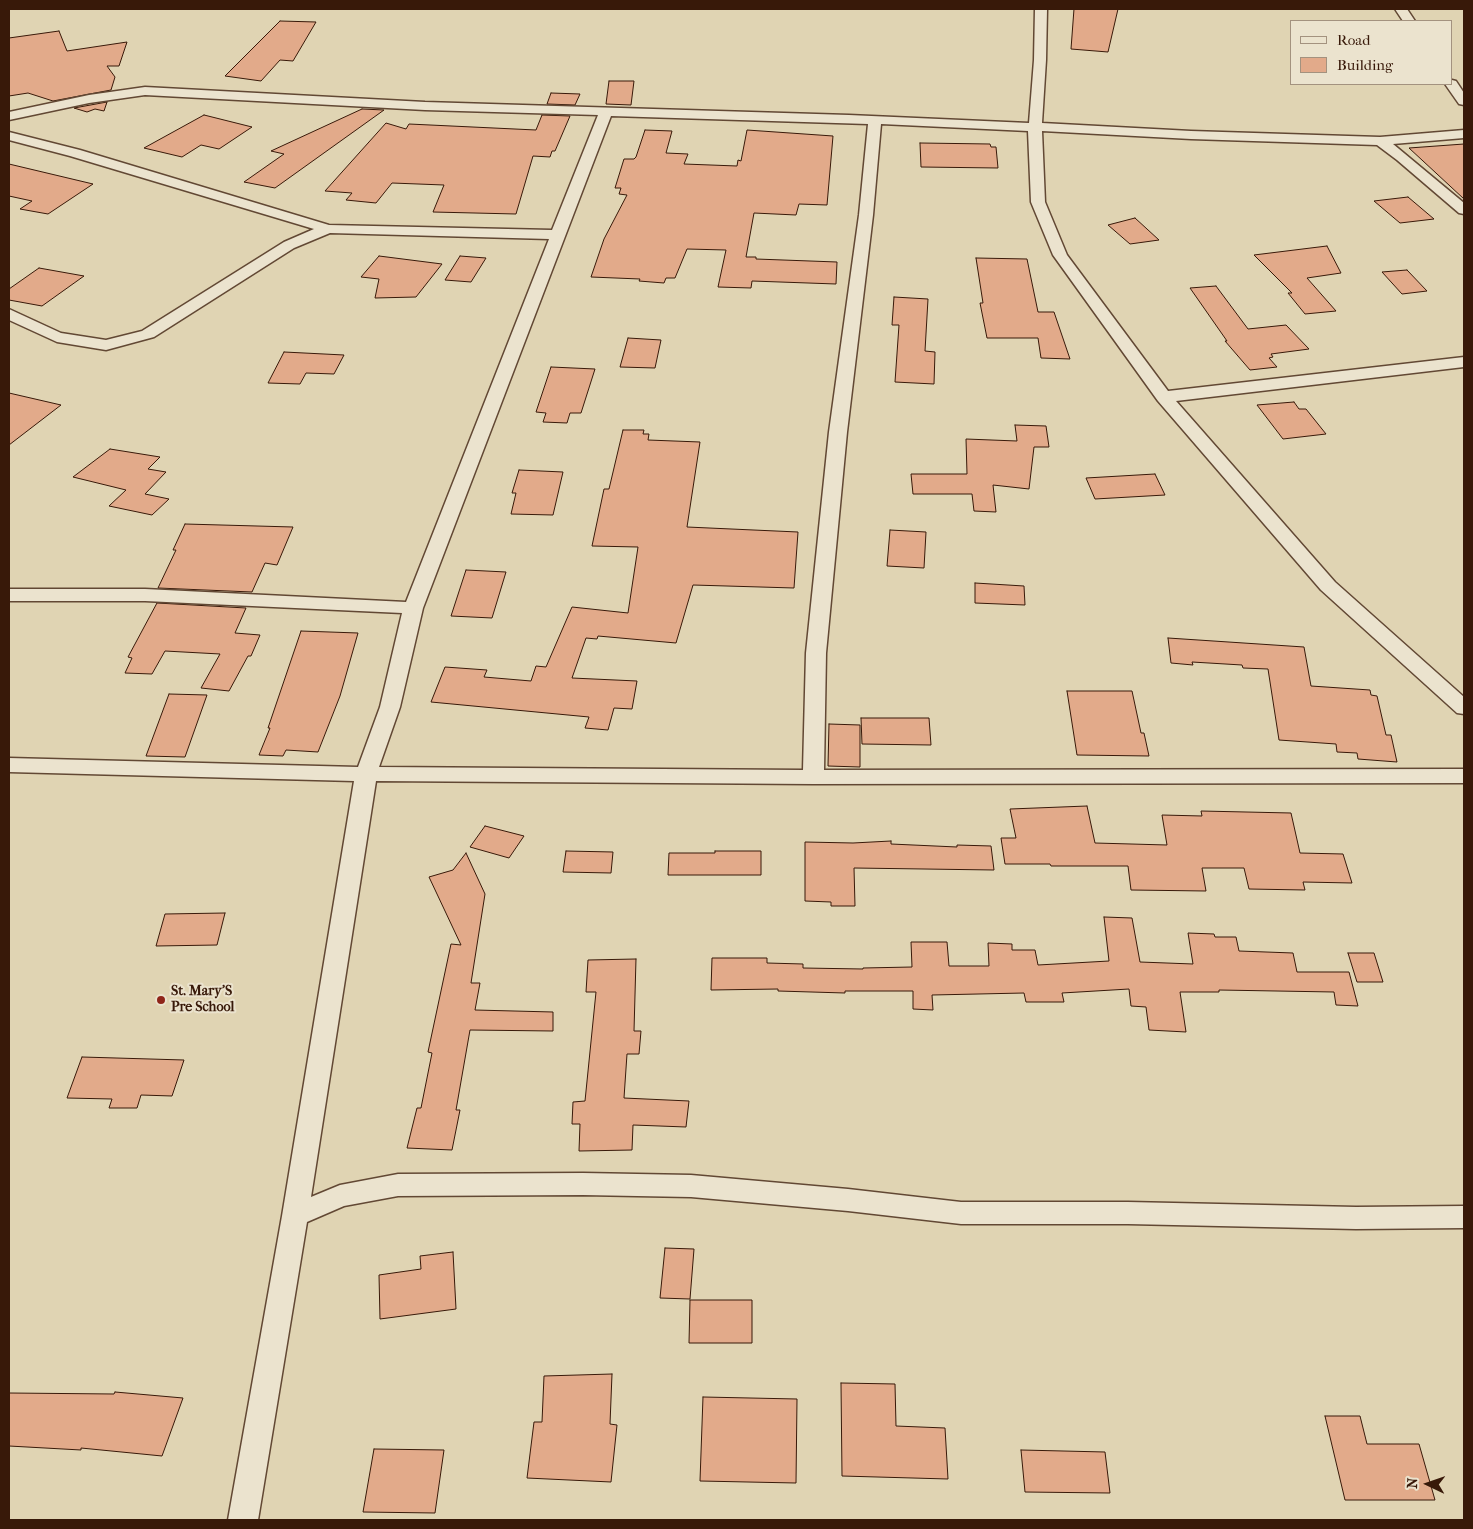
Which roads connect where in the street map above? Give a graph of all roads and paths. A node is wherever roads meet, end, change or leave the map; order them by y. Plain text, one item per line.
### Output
1 (1041, 9) edge
2 (1401, 9) edge
3 (1408, 20) edge
4 (1452, 85) edge
5 (1464, 101) edge
6 (606, 112) junction
7 (9, 116) edge
8 (875, 120) junction
9 (1035, 127) junction
10 (1464, 134) edge
11 (9, 136) edge
12 (1380, 141) junction
13 (1464, 210) edge
14 (328, 229) junction
15 (558, 235) junction
16 (9, 314) edge
17 (1464, 362) edge
18 (1164, 397) junction
19 (9, 594) edge
20 (413, 608) junction
21 (1464, 708) edge
22 (9, 765) edge
23 (366, 774) junction
24 (1464, 776) edge
25 (813, 777) junction
26 (295, 1216) junction
27 (1464, 1217) edge
28 (243, 1520) edge

1 - 9 street
2 - 3 street
4 - 5 street
6 - 7 street
6 - 8 street
6 - 15 street
8 - 9 street
8 - 25 street
9 - 12 street
9 - 18 street
10 - 12 street
11 - 14 street
12 - 13 street
14 - 15 street
14 - 16 street
15 - 20 street
17 - 18 street
18 - 21 street
19 - 20 street
20 - 23 street
22 - 23 street
23 - 25 street
23 - 26 street
24 - 25 street
26 - 27 street
26 - 28 street

